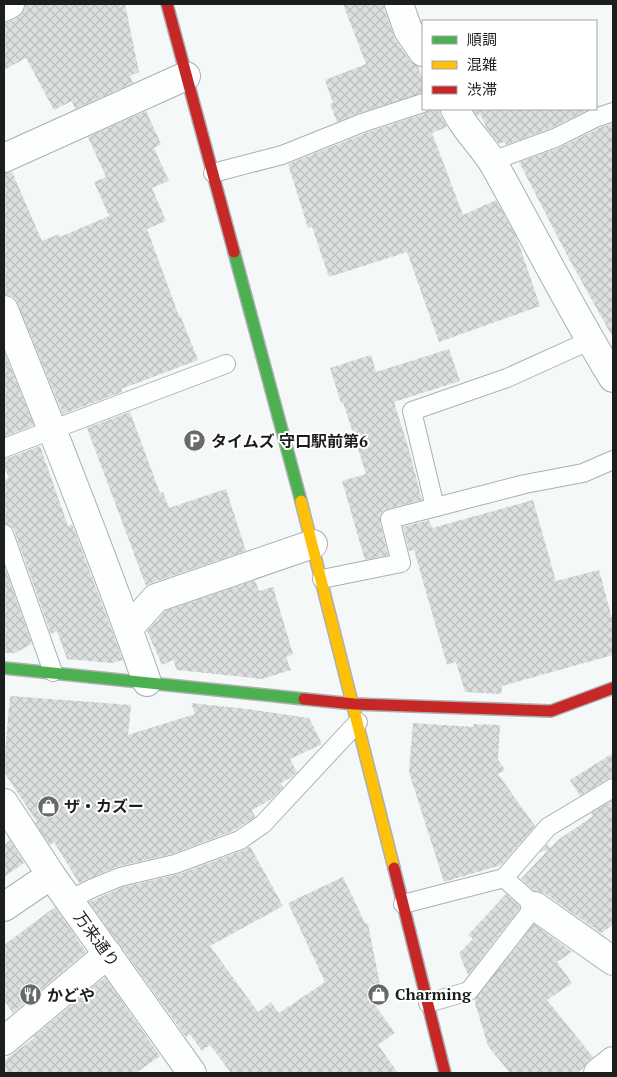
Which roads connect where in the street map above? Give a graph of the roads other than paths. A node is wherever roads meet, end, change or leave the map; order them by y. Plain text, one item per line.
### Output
1 (10, 4) edge
2 (167, 4) edge
3 (399, 4) edge
4 (4, 7) edge
5 (422, 51) edge
6 (186, 76) junction
7 (422, 103) edge
8 (456, 110) edge
9 (613, 112) edge
10 (4, 158) edge
11 (492, 161) junction
12 (213, 174) junction
13 (4, 310) edge
14 (591, 340) junction
15 (226, 364) dead end
16 (613, 378) edge
17 (52, 430) junction
18 (4, 448) edge
19 (613, 460) edge
20 (435, 507) junction
21 (4, 534) edge
22 (313, 544) junction
23 (322, 579) junction
24 (128, 630) junction
25 (4, 668) edge
26 (53, 672) junction
27 (146, 682) junction
28 (613, 688) edge
29 (354, 704) junction
30 (358, 722) junction
31 (613, 788) edge
32 (4, 803) edge
33 (51, 875) junction
34 (504, 878) junction
35 (69, 900) junction
36 (403, 904) junction
37 (535, 906) junction
38 (4, 907) edge
39 (108, 954) junction
40 (613, 961) edge
41 (428, 1003) junction
42 (4, 1041) edge
43 (613, 1061) edge
44 (192, 1073) edge
45 (445, 1073) edge
46 (598, 1073) edge

1 - 4 street
2 - 6 street
3 - 5 street
6 - 10 street
6 - 12 street
7 - 12 lane
8 - 11 street
9 - 11 lane
11 - 14 street
12 - 22 street
13 - 17 street
14 - 16 street
14 - 20 lane
15 - 17 lane
17 - 18 lane
17 - 24 street
19 - 20 lane
20 - 23 lane
21 - 26 lane
22 - 23 street
22 - 24 street
23 - 29 street
24 - 27 street
25 - 26 street
26 - 27 street
27 - 29 street
28 - 29 street
29 - 30 street
30 - 35 lane
30 - 36 street
31 - 34 lane
32 - 33 street, 万来通り
33 - 35 street, 万来通り
33 - 38 street
34 - 36 lane
34 - 37 lane
35 - 39 street, 万来通り
36 - 41 street
37 - 40 street
37 - 41 lane
39 - 42 street
39 - 44 street, 万来通り
41 - 45 street
43 - 46 street

